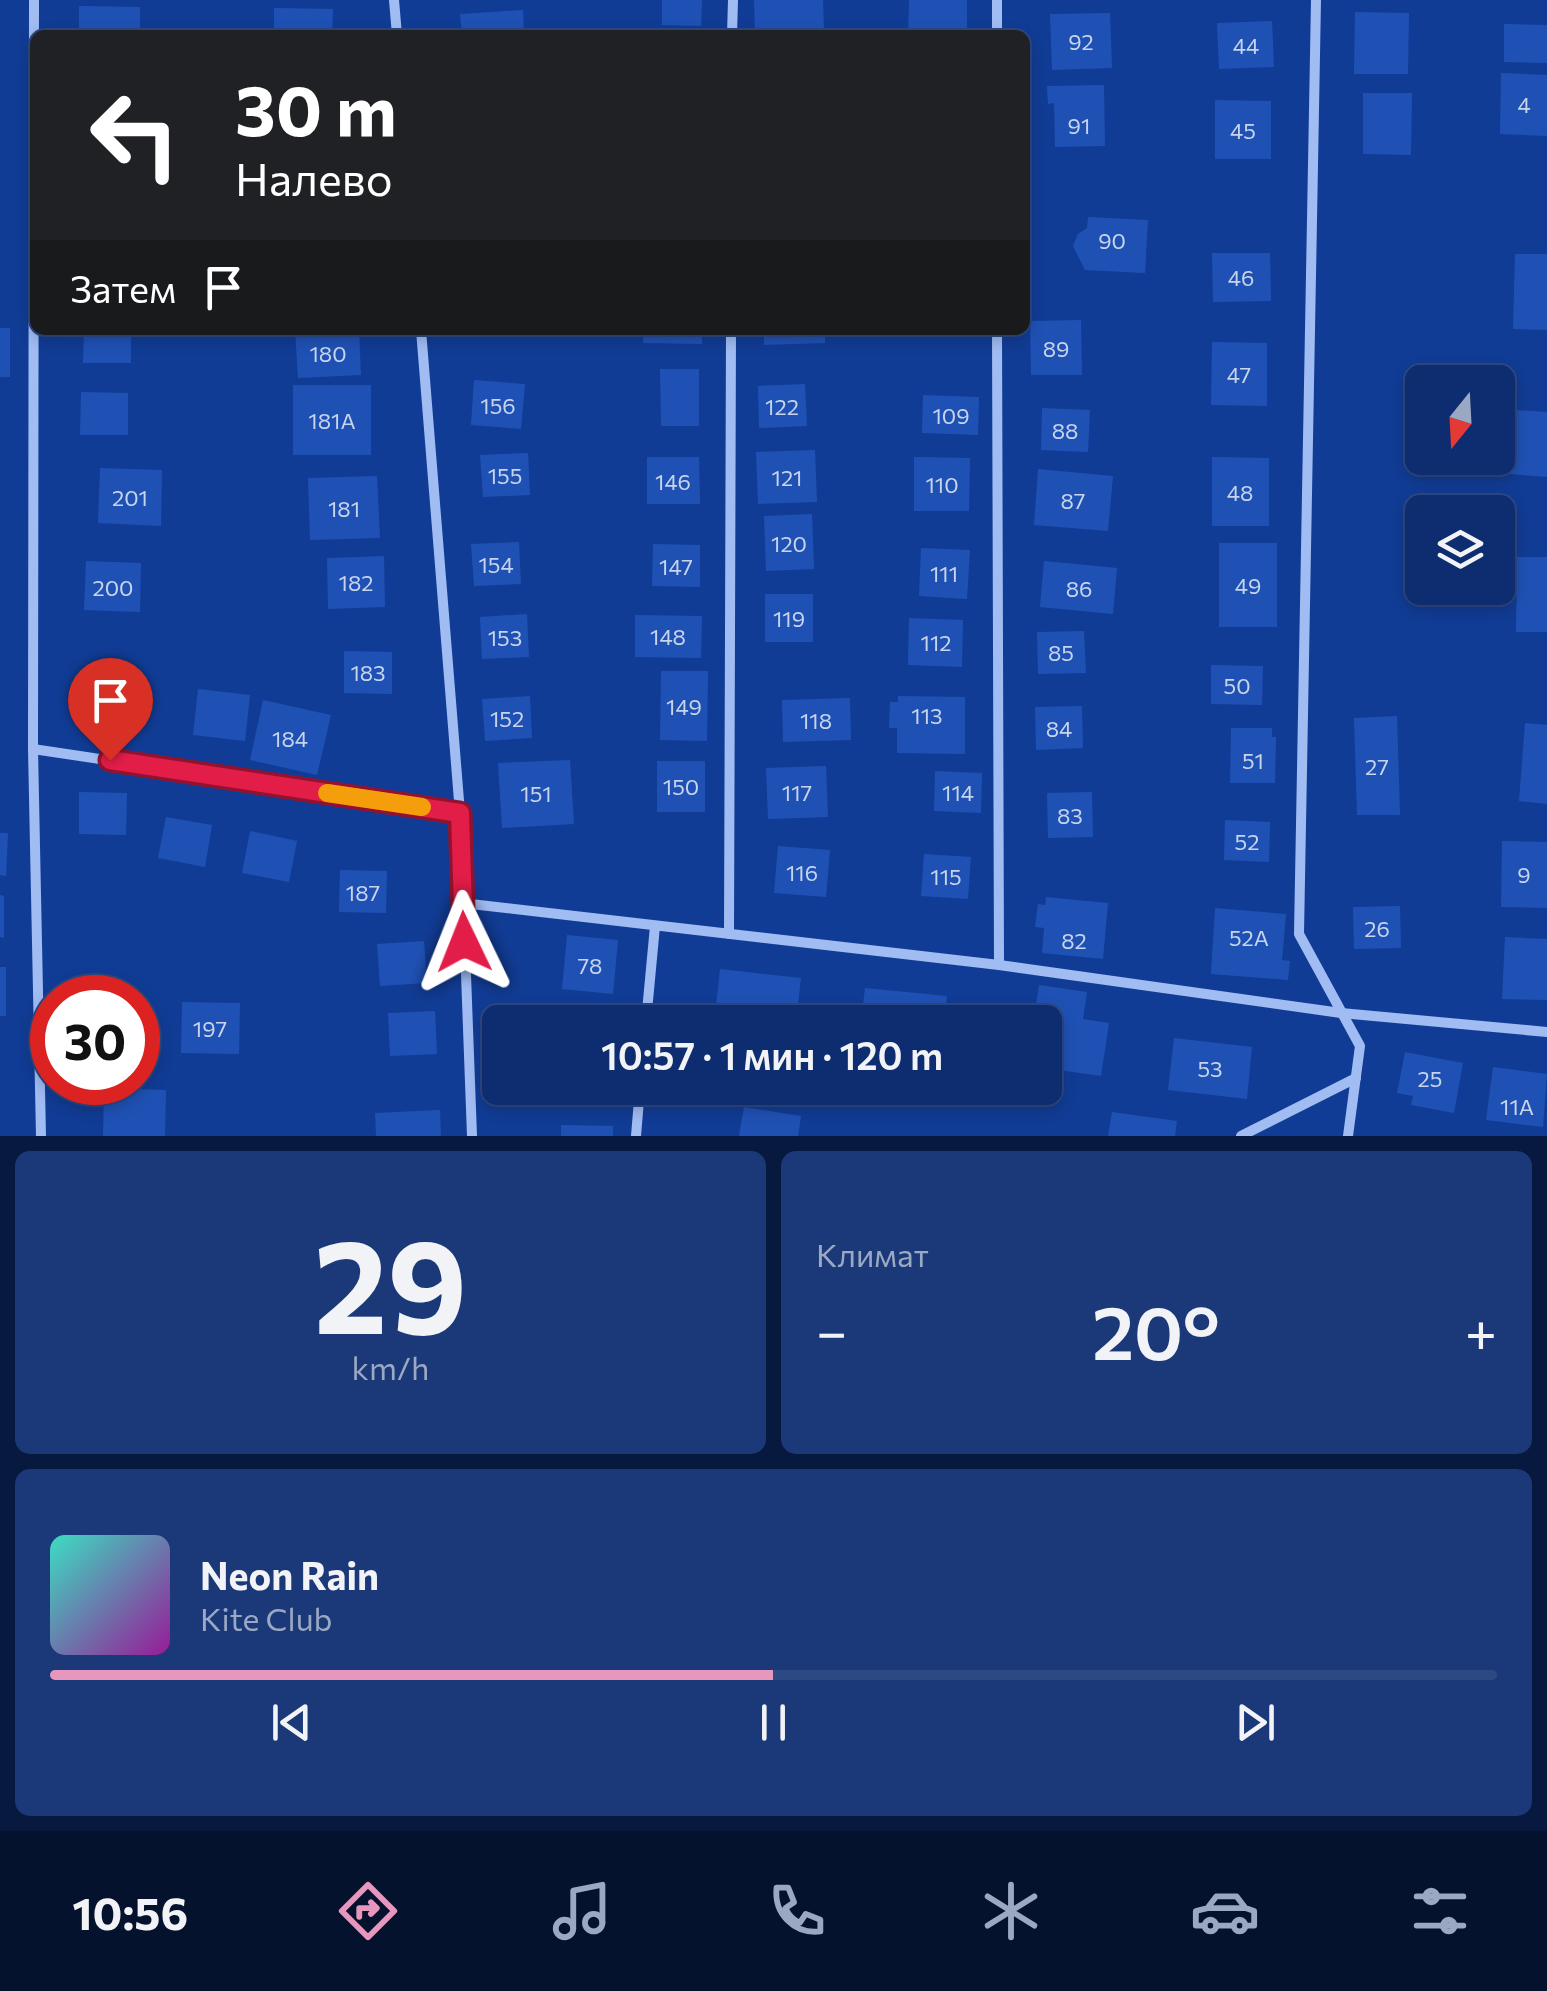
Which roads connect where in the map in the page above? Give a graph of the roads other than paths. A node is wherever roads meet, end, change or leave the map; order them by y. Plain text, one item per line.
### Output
1 (34, 0) edge
2 (394, 0) edge
3 (732, 0) edge
4 (997, 0) edge
5 (1316, 0) edge
6 (34, 30) edge
7 (397, 30) edge
8 (732, 30) edge
9 (997, 30) edge
10 (34, 335) edge
11 (421, 335) edge
12 (731, 335) edge
13 (997, 335) edge
14 (33, 749) junction
15 (460, 813) junction
16 (462, 904) junction
17 (654, 926) junction
18 (729, 934) junction
19 (998, 965) junction
20 (647, 1005) edge
21 (1341, 1013) junction
22 (1547, 1032) edge
23 (1356, 1078) junction
24 (639, 1105) edge
25 (41, 1136) edge
26 (472, 1136) edge
27 (636, 1136) edge
28 (1242, 1136) edge
29 (1348, 1136) edge

1 - 6 street
2 - 7 street
3 - 8 street
4 - 9 street
5 - 21 street
10 - 14 street
11 - 15 street
12 - 18 street
13 - 19 street
14 - 15 street
14 - 25 street
15 - 16 street
16 - 17 street
16 - 26 street
17 - 18 street
17 - 20 street
18 - 19 street
19 - 21 street
21 - 22 street
21 - 23 street
23 - 28 street
23 - 29 street
24 - 27 street

